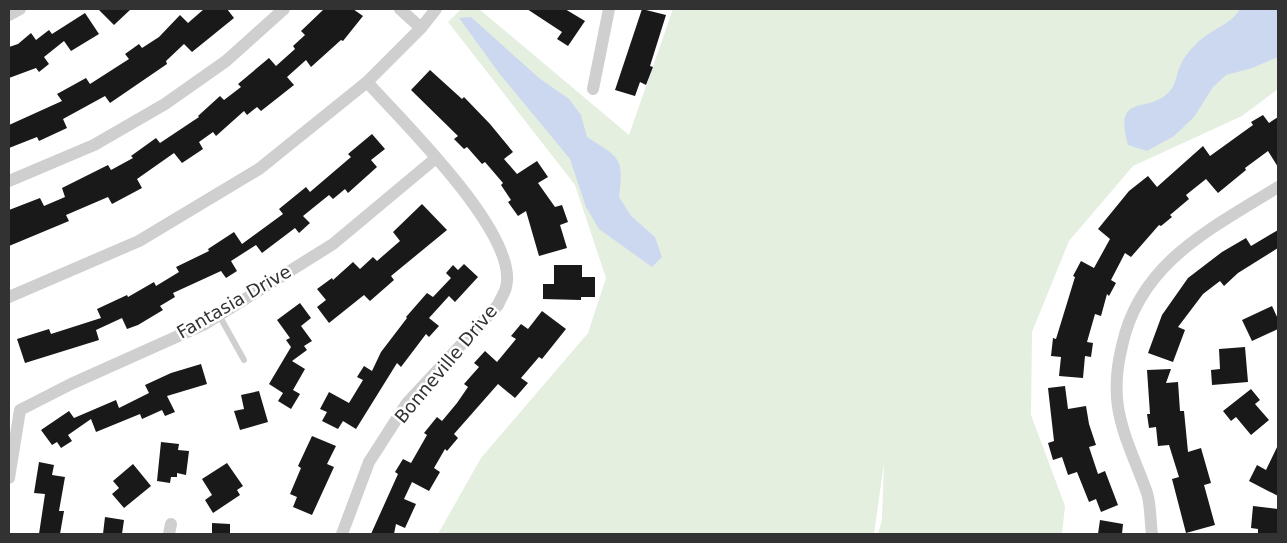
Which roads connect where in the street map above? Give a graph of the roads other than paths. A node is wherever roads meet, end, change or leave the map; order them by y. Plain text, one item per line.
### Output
1 (20, 9) edge
2 (284, 9) edge
3 (400, 9) edge
4 (436, 9) edge
5 (609, 9) edge
6 (9, 15) edge
7 (421, 28) junction
8 (367, 82) junction
9 (592, 89) dead end
10 (436, 158) junction
11 (9, 181) edge
12 (1278, 187) edge
13 (9, 297) edge
14 (219, 315) junction
15 (244, 360) dead end
16 (9, 478) edge
17 (342, 534) edge
18 (1152, 534) edge

1 - 6 street
2 - 11 street
3 - 7 street
4 - 7 street
5 - 9 street
7 - 8 street
8 - 10 street, Bonneville Drive
8 - 13 street
10 - 14 street, Fantasia Drive
10 - 17 street, Bonneville Drive
12 - 18 street
14 - 15 lane
14 - 16 street, Fantasia Drive

